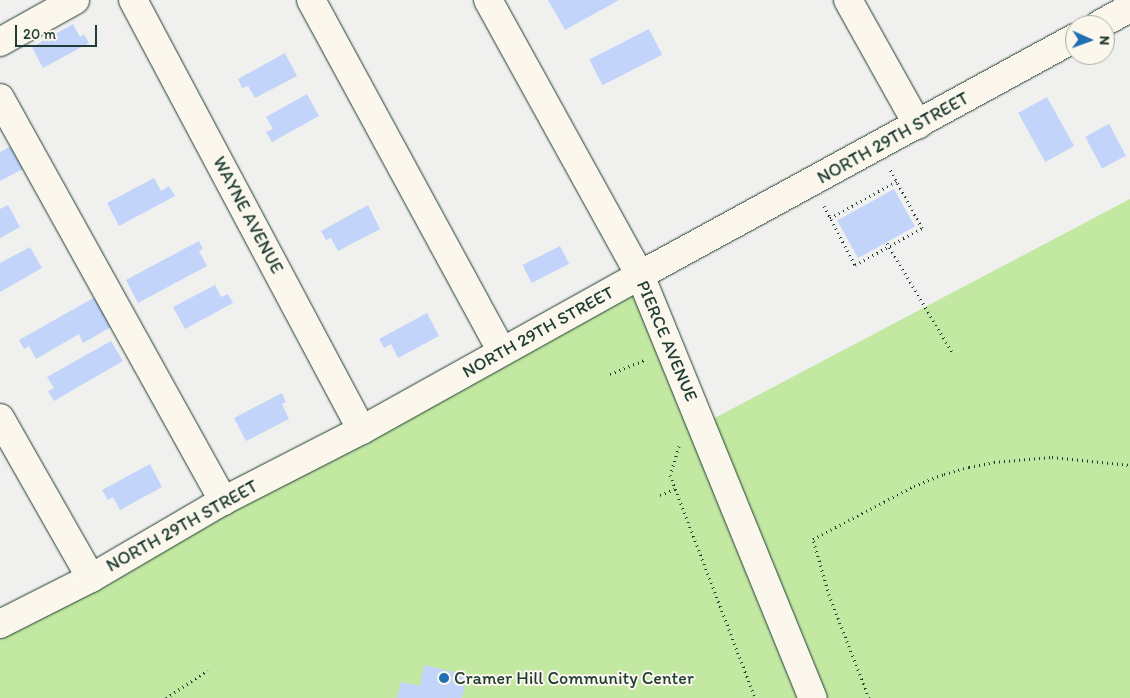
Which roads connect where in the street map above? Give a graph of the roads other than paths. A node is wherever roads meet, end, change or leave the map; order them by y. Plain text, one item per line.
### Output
1 (76, 0) edge
2 (133, 0) edge
3 (311, 0) edge
4 (488, 0) edge
5 (848, 0) edge
6 (1130, 8) edge
7 (1115, 16) edge
8 (0, 42) edge
9 (1065, 44) edge
10 (0, 98) edge
11 (908, 130) junction
12 (640, 275) junction
13 (502, 352) junction
14 (0, 418) edge
15 (362, 430) junction
16 (223, 501) junction
17 (91, 578) junction
18 (0, 624) edge
19 (813, 698) edge

1 - 8 street
2 - 15 street, WAYNE AVENUE
3 - 13 street
4 - 12 street, PIERCE AVENUE
5 - 11 street
6 - 7 street
9 - 11 street, NORTH 29TH STREET
10 - 16 street
11 - 12 street, NORTH 29TH STREET
12 - 13 street, NORTH 29TH STREET
12 - 19 street, PIERCE AVENUE
13 - 15 street, NORTH 29TH STREET
14 - 17 street
15 - 16 street, NORTH 29TH STREET
16 - 17 street, NORTH 29TH STREET
17 - 18 street, NORTH 29TH STREET

